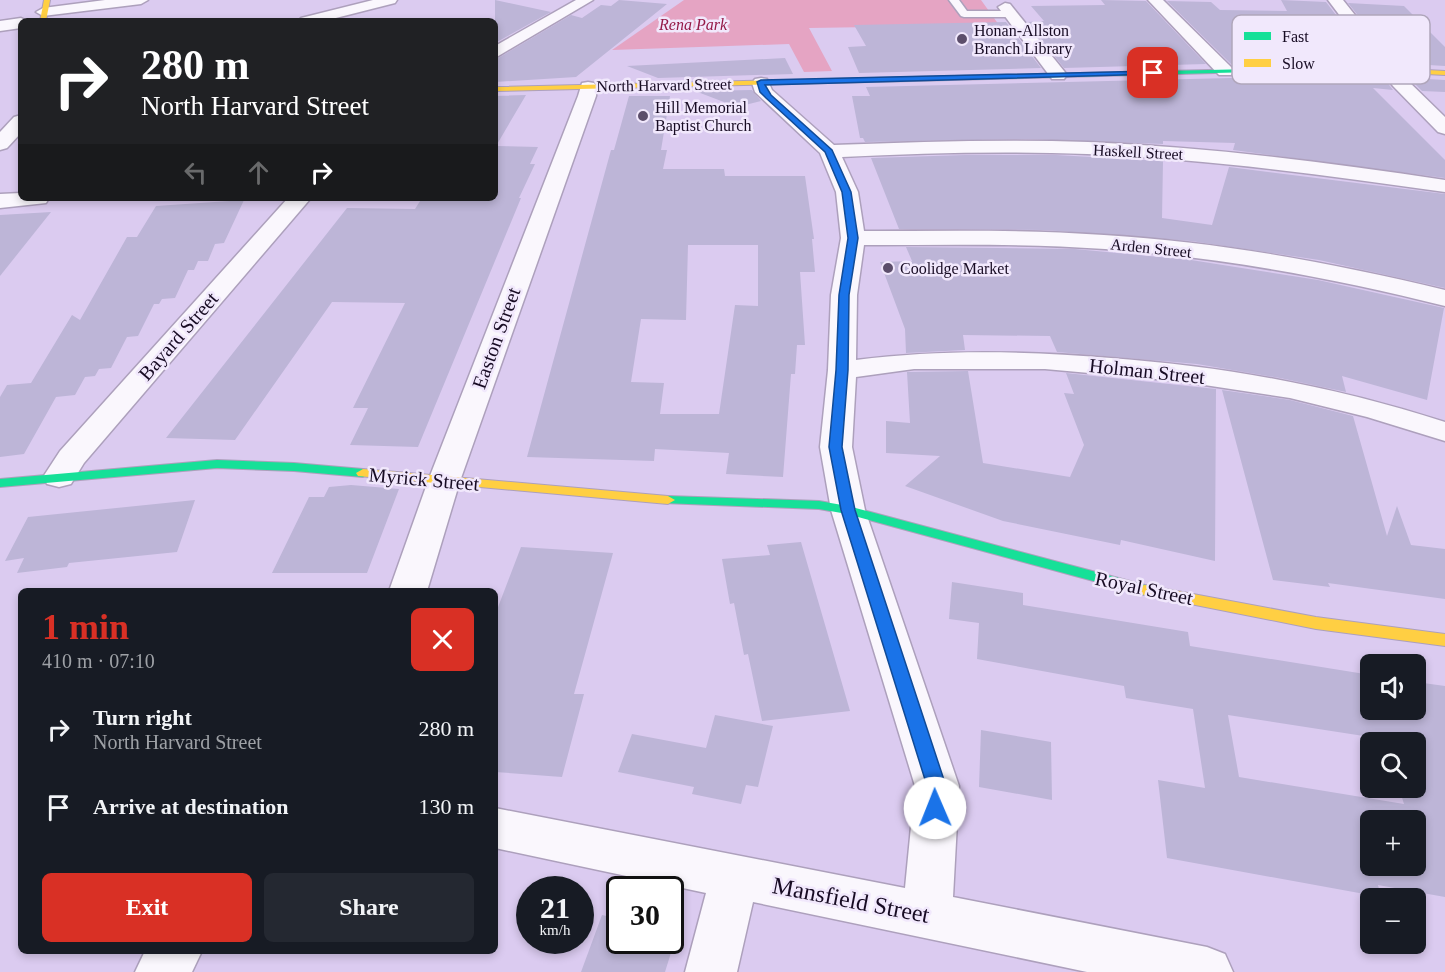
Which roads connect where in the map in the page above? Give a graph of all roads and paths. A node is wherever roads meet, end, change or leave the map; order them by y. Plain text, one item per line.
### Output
1 (141, 0) edge
2 (390, 0) edge
3 (555, 0) edge
4 (954, 0) edge
5 (1155, 0) edge
6 (1335, 0) edge
7 (583, 2) edge
8 (1008, 11) joint
9 (44, 15) edge
10 (1347, 15) edge
11 (318, 18) edge
12 (18, 23) edge
13 (0, 26) edge
14 (498, 51) edge
15 (1225, 71) junction
16 (1232, 71) edge
17 (1430, 73) edge
18 (1445, 74) edge
19 (1058, 75) junction
20 (761, 82) junction
21 (1401, 84) edge
22 (588, 87) junction
23 (498, 89) edge
24 (18, 124) edge
25 (1445, 129) edge
26 (0, 144) edge
27 (829, 151) junction
28 (1445, 186) edge
29 (18, 200) edge
30 (0, 201) edge
31 (297, 201) edge
32 (853, 238) junction
33 (1445, 298) edge
34 (842, 370) junction
35 (1445, 432) edge
36 (59, 477) junction
37 (444, 481) junction
38 (0, 483) edge
39 (848, 510) junction
40 (409, 588) edge
41 (1445, 640) edge
42 (498, 829) edge
43 (734, 878) junction
44 (927, 914) junction
45 (175, 954) edge
46 (161, 972) edge
47 (711, 972) edge
48 (1207, 972) edge

1 - 9 street
2 - 11 street
3 - 7 street
4 - 8 lane
5 - 15 street
6 - 10 street
7 - 14 street
8 - 19 street
12 - 13 street
15 - 16 main road, North Harvard Street
15 - 19 main road, North Harvard Street
17 - 18 main road, North Harvard Street
19 - 20 main road, North Harvard Street
20 - 22 main road, North Harvard Street
20 - 27 street
21 - 25 street
22 - 23 main road, North Harvard Street
22 - 37 street, Easton Street
24 - 26 street
27 - 28 street, Haskell Street
27 - 32 street
29 - 30 street
31 - 36 street, Bayard Street
32 - 33 street, Arden Street
32 - 34 street
34 - 35 street, Holman Street
34 - 39 street
36 - 37 main road, Myrick Street
36 - 38 main road, Myrick Street
37 - 39 main road, Myrick Street
37 - 40 street, Easton Street
39 - 41 main road, Royal Street
39 - 44 street
42 - 43 street, Mansfield Street
43 - 44 street, Mansfield Street
43 - 47 street
44 - 48 street, Mansfield Street
45 - 46 street

